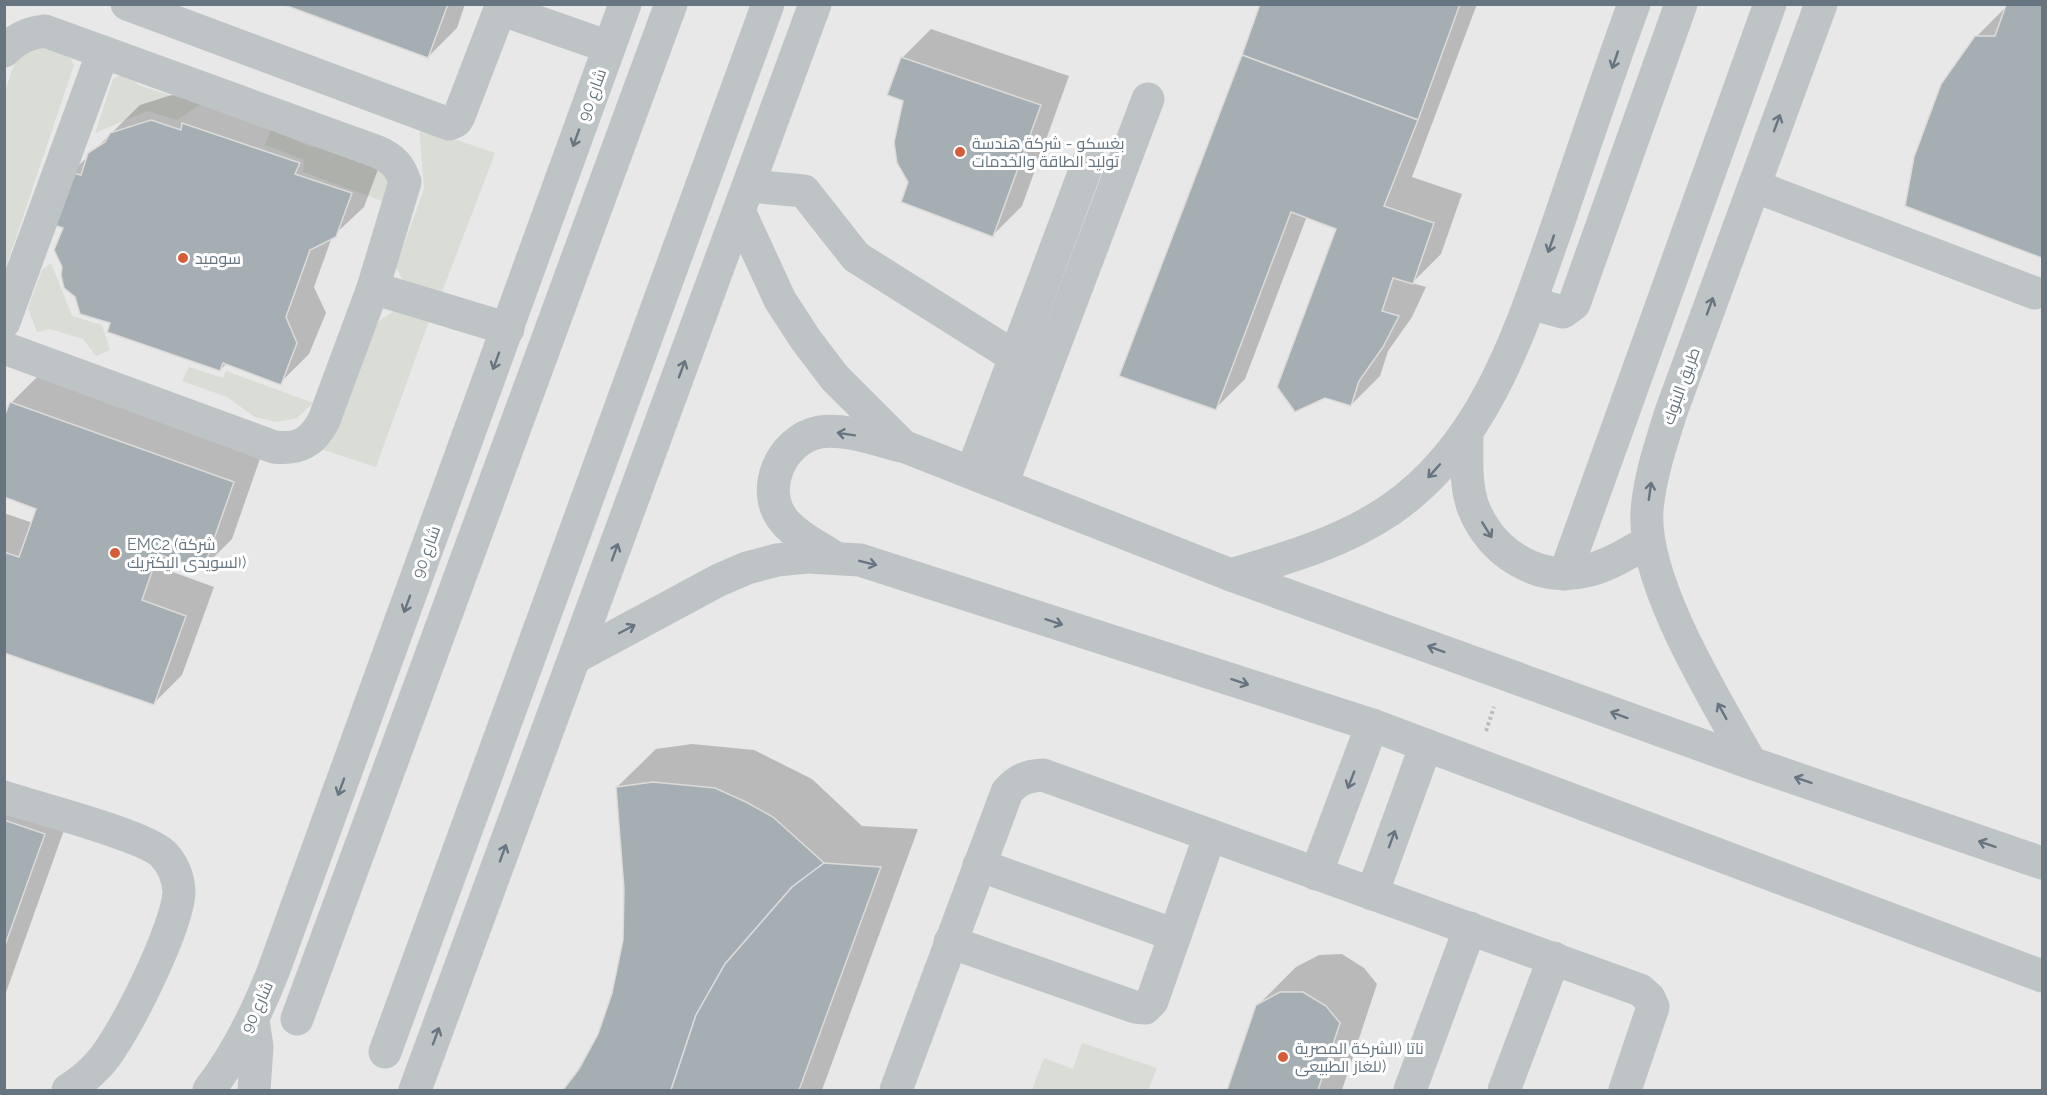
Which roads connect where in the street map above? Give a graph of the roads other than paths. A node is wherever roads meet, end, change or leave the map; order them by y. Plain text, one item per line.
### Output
1 (127, 4) edge
2 (625, 4) edge
3 (671, 4) edge
4 (768, 4) edge
5 (815, 4) edge
6 (1681, 4) edge
7 (1770, 4) edge
8 (1821, 4) edge
9 (501, 7) edge
10 (1626, 7) edge
11 (609, 47) junction
12 (4, 51) edge
13 (103, 52) junction
14 (1148, 99) dead end
15 (1089, 160) dead end
16 (1754, 186) junction
17 (745, 199) junction
18 (373, 288) junction
19 (2035, 293) dead end
20 (1530, 303) junction
21 (4, 322) edge
22 (508, 329) junction
23 (4, 348) edge
24 (1015, 357) junction
25 (1467, 434) junction
26 (903, 446) junction
27 (987, 478) junction
28 (1648, 542) junction
29 (834, 557) junction
30 (1565, 574) junction
31 (1231, 575) junction
32 (576, 657) junction
33 (1372, 725) junction
34 (1426, 745) junction
35 (1751, 763) junction
36 (4, 797) edge
37 (1210, 835) junction
38 (2043, 863) edge
39 (979, 865) junction
40 (1316, 874) junction
41 (1372, 894) junction
42 (1470, 928) junction
43 (1175, 934) junction
44 (950, 942) junction
45 (1554, 958) junction
46 (2043, 976) edge
47 (297, 1019) dead end
48 (253, 1020) junction
49 (385, 1052) dead end
50 (68, 1090) edge
51 (209, 1090) edge
52 (254, 1090) edge
53 (415, 1090) edge
54 (896, 1090) edge
55 (1410, 1090) edge
56 (1504, 1090) edge
57 (1625, 1090) edge

1 - 9 street
2 - 11 street, شارع 90
3 - 47 street
4 - 49 street
5 - 17 street
6 - 20 street
7 - 30 street
16 -> 8 street, طريق البنوك
9 - 11 street
10 -> 20 street
11 -> 22 street, شارع 90
12 - 13 street
13 - 18 street
13 - 21 street
14 - 27 street
15 - 24 street
16 - 19 street
28 -> 16 street, طريق البنوك
17 - 24 street
17 - 26 street
32 -> 17 street
18 - 22 street
18 - 23 street
20 - 25 street
22 -> 48 street, شارع 90
24 - 27 street
25 -> 30 street
25 -> 31 street
26 - 27 street
26 -> 29 street
27 - 31 street
28 - 30 street
35 -> 28 street, طريق البنوك
32 -> 29 street
29 -> 33 street
35 -> 31 street
53 -> 32 street
33 - 34 street
33 -> 40 street
41 -> 34 street
34 - 46 street
38 -> 35 street
36 - 50 street
37 - 39 street
37 - 40 street
37 - 43 street
39 - 43 street
39 - 44 street
40 - 41 street
41 - 42 street
42 - 45 street
42 - 55 street
43 - 44 street
44 - 54 street
45 - 56 street
45 - 57 street
48 - 51 street, شارع 90
48 - 52 street

